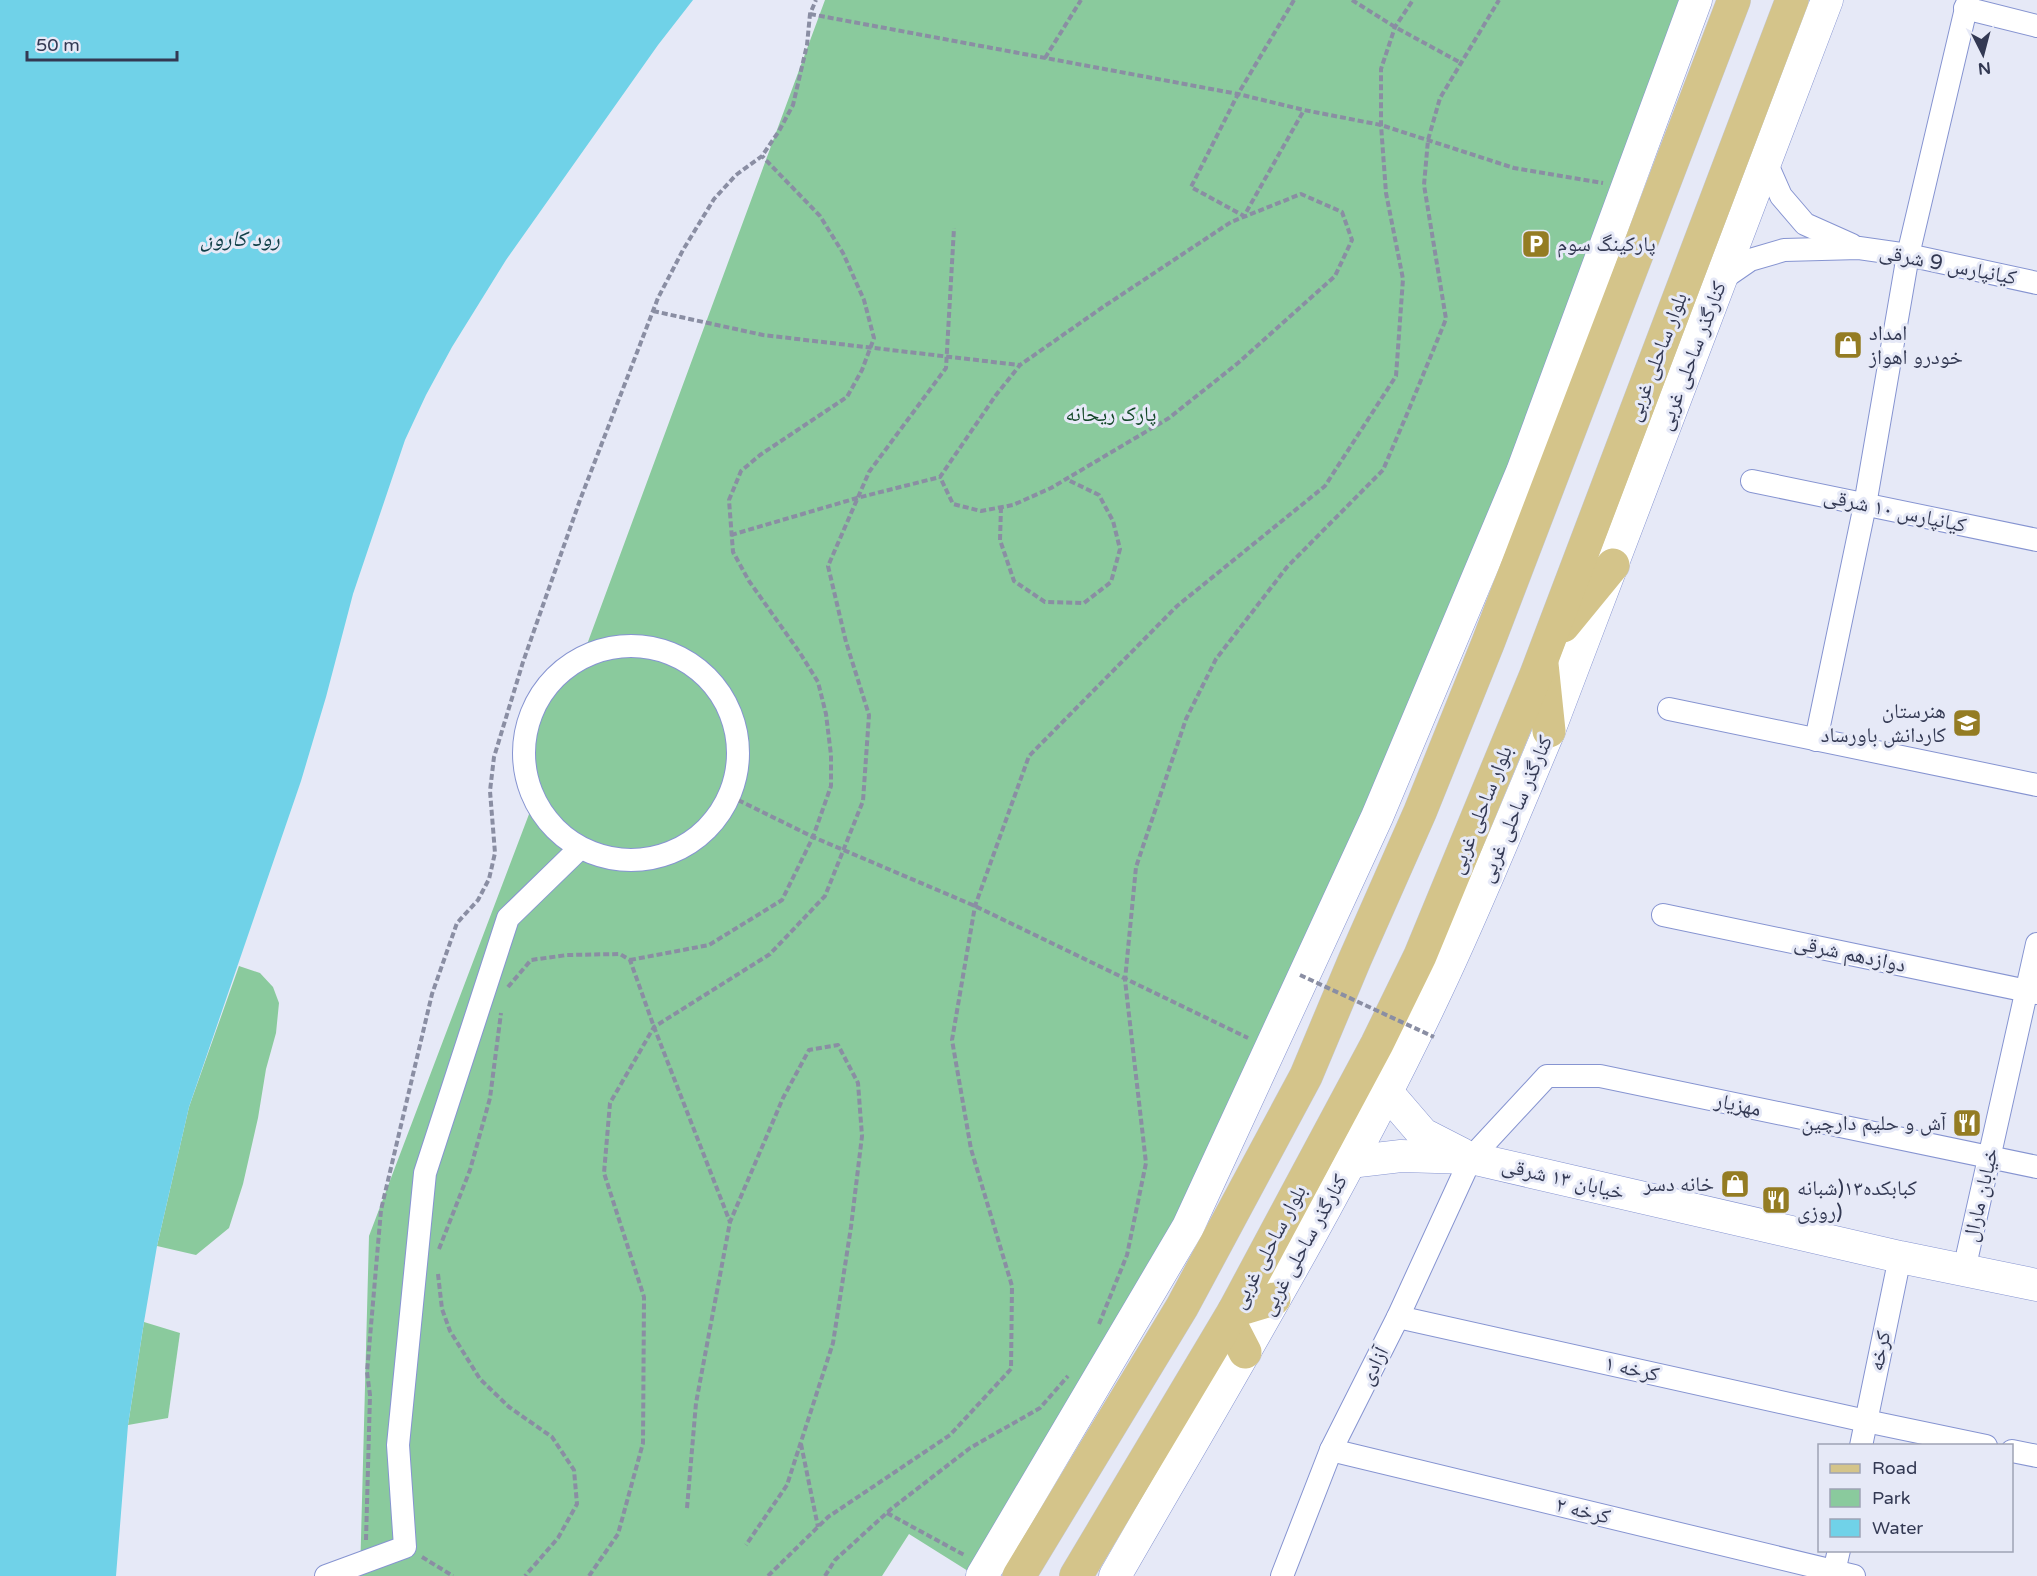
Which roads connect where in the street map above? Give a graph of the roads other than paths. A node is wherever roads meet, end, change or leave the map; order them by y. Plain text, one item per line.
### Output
1 (1696, 0) edge
2 (1734, 0) edge
3 (1792, 0) edge
4 (1827, 0) edge
5 (1966, 4) edge
6 (2037, 26) edge
7 (1766, 162) junction
8 (1859, 248) junction
9 (1908, 255) junction
10 (1721, 280) junction
11 (2037, 283) edge
12 (1752, 481) dead end
13 (1865, 505) junction
14 (2037, 540) edge
15 (1613, 565) junction
16 (1544, 654) junction
17 (1669, 709) dead end
18 (1549, 731) junction
19 (1816, 740) junction
20 (2037, 785) edge
21 (580, 848) junction
22 (1663, 915) dead end
23 (2037, 944) edge
24 (2032, 992) edge
25 (1386, 1091) junction
26 (1989, 1157) junction
27 (1471, 1158) junction
28 (1350, 1162) junction
29 (2037, 1167) edge
30 (1900, 1257) junction
31 (1964, 1270) junction
32 (2037, 1285) edge
33 (1274, 1299) junction
34 (1232, 1316) junction
35 (1398, 1317) junction
36 (1245, 1352) junction
37 (1866, 1421) junction
38 (1861, 1444) edge
39 (1976, 1444) edge
40 (1331, 1450) junction
41 (2013, 1451) edge
42 (2037, 1456) edge
43 (1840, 1569) edge
44 (984, 1572) edge
45 (326, 1576) edge
46 (1019, 1576) edge
47 (1076, 1576) edge
48 (1115, 1576) edge
49 (1282, 1576) edge

1 - 44 street
2 - 46 main road
3 - 16 main road, بلوار ساحلی غربی
4 - 7 street, کنارگذر ساحلی غربی
5 - 6 street
5 - 9 street
7 - 8 street
7 - 10 street, کنارگذر ساحلی غربی
8 - 9 street, کیانپارس 9 شرقی
8 - 10 street
9 - 11 street, کیانپارس 9 شرقی
9 - 13 street
10 - 15 street, کنارگذر ساحلی غربی
12 - 13 street, کیانپارس ۱۰ شرقی
13 - 14 street, کیانپارس ۱۰ شرقی
13 - 19 street
15 - 16 main road
15 - 18 street, کنارگذر ساحلی غربی
16 - 18 main road
16 - 34 main road, بلوار ساحلی غربی
17 - 19 street
18 - 25 street, کنارگذر ساحلی غربی
19 - 20 street
21 - 21 street
21 - 45 street
22 - 24 street, دوازدهم شرقی
23 - 24 street, خیابان مارال
24 - 26 street, خیابان مارال
25 - 27 street, خیابان ۱۳ شرقی
25 - 28 street, کنارگذر ساحلی غربی
26 - 27 street, مهزیار
26 - 29 street, مهزیار
26 - 31 street, خیابان مارال
27 - 28 street, خیابان ۱۳ شرقی
27 - 30 street, خیابان ۱۳ شرقی
27 - 35 street, آزادی
28 - 33 street, کنارگذر ساحلی غربی
30 - 31 street, خیابان ۱۳ شرقی
30 - 37 street, کرخه
31 - 32 street, خیابان ۱۳ شرقی
33 - 34 main road
33 - 36 street, کنارگذر ساحلی غربی
34 - 36 main road
34 - 47 main road, بلوار ساحلی غربی
35 - 37 street, کرخه ۱
35 - 40 street, آزادی
36 - 48 street, کنارگذر ساحلی غربی
37 - 38 street, کرخه
37 - 39 street, کرخه ۱
40 - 43 street, کرخه ۲
40 - 49 street, آزادی
41 - 42 street

